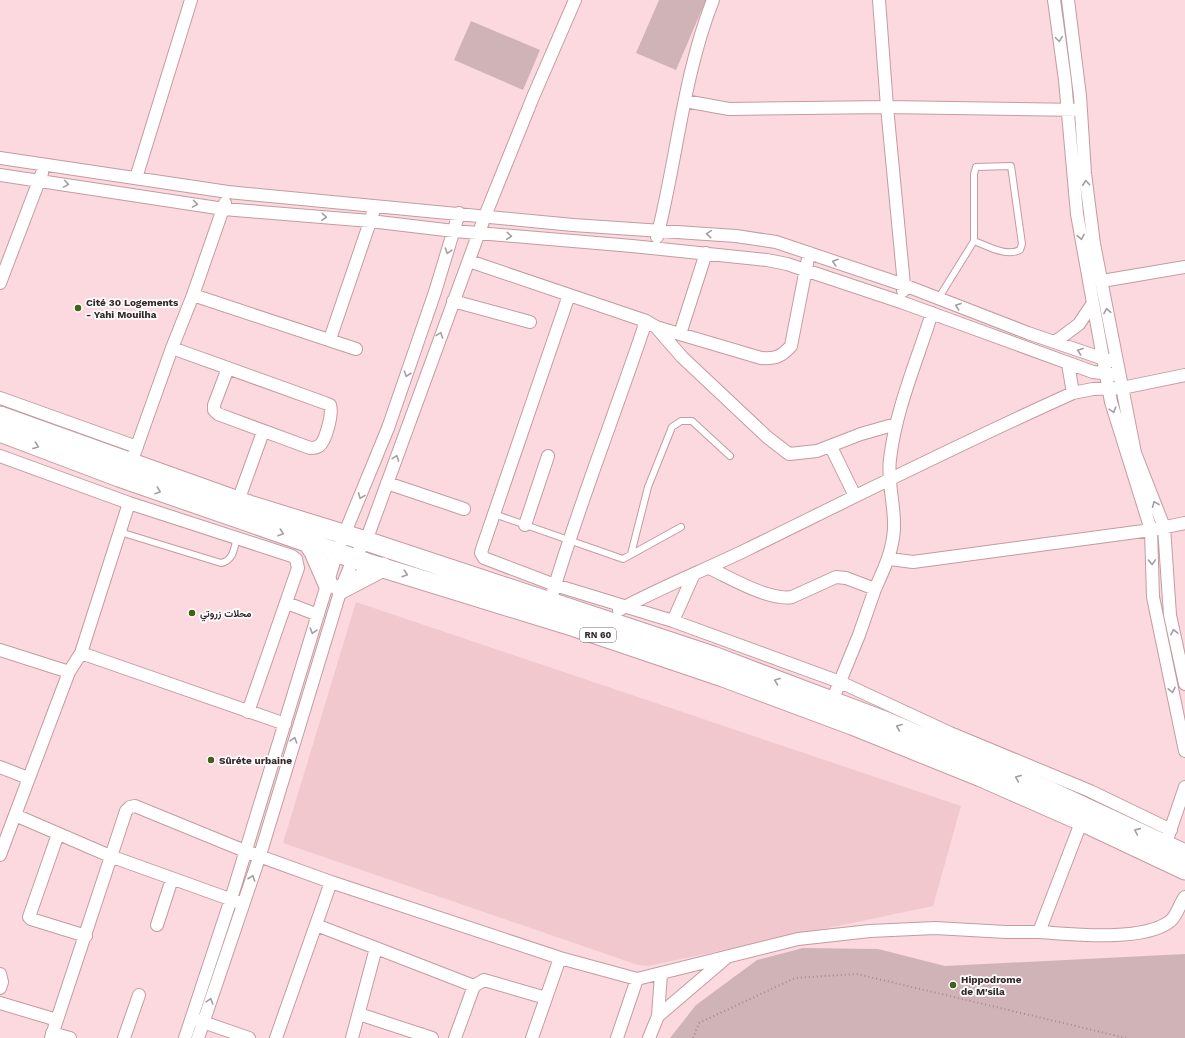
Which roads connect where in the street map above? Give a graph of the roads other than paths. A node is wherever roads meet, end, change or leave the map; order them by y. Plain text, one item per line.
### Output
1 (191, 0) edge
2 (575, 0) edge
3 (713, 0) edge
4 (879, 0) edge
5 (1054, 0) edge
6 (1068, 0) edge
7 (685, 101) junction
8 (887, 108) junction
9 (1068, 109) junction
10 (1081, 110) junction
11 (0, 158) edge
12 (44, 164) junction
13 (0, 175) edge
14 (136, 178) junction
15 (39, 180) junction
16 (228, 192) junction
17 (375, 206) junction
18 (224, 209) junction
19 (459, 213) junction
20 (485, 216) junction
21 (370, 221) junction
22 (658, 231) junction
23 (454, 232) junction
24 (479, 233) junction
25 (974, 241) junction
26 (654, 248) junction
27 (706, 253) junction
28 (809, 253) junction
29 (469, 261) junction
30 (1185, 267) edge
31 (807, 272) junction
32 (1102, 281) junction
33 (0, 283) edge
34 (904, 285) junction
35 (569, 295) junction
36 (193, 296) junction
37 (938, 299) junction
38 (453, 301) junction
39 (901, 302) junction
40 (1093, 303) junction
41 (932, 313) junction
42 (530, 322) dead end
43 (651, 324) junction
44 (680, 334) junction
45 (330, 339) junction
46 (1055, 342) junction
47 (172, 348) junction
48 (356, 349) dead end
49 (1104, 359) junction
50 (1117, 362) junction
51 (1068, 364) junction
52 (228, 368) junction
53 (1113, 375) junction
54 (1185, 375) edge
55 (1109, 388) junction
56 (1122, 388) junction
57 (1073, 393) junction
58 (0, 398) edge
59 (0, 416) edge
60 (896, 424) junction
61 (0, 432) edge
62 (263, 432) junction
63 (831, 447) junction
64 (134, 455) junction
65 (0, 456) edge
66 (548, 456) dead end
67 (730, 456) dead end
68 (889, 479) junction
69 (387, 483) junction
70 (854, 496) junction
71 (129, 503) junction
72 (464, 508) dead end
73 (494, 514) junction
74 (241, 516) junction
75 (1185, 523) edge
76 (525, 525) junction
77 (681, 527) dead end
78 (1164, 527) junction
79 (1151, 530) junction
80 (120, 532) junction
81 (343, 535) junction
82 (568, 540) junction
83 (307, 541) junction
84 (366, 541) junction
85 (631, 554) junction
86 (346, 555) junction
87 (890, 559) junction
88 (384, 567) junction
89 (709, 568) junction
90 (693, 576) junction
91 (335, 586) junction
92 (875, 589) junction
93 (552, 593) junction
94 (287, 603) junction
95 (623, 607) junction
96 (318, 614) junction
97 (602, 619) junction
98 (673, 621) junction
99 (0, 650) edge
100 (81, 653) junction
101 (69, 672) junction
102 (840, 682) junction
103 (1185, 684) edge
104 (832, 701) junction
105 (248, 712) junction
106 (285, 724) junction
107 (1185, 751) edge
108 (0, 767) edge
109 (28, 778) junction
110 (1185, 787) edge
111 (15, 815) junction
112 (1084, 815) junction
113 (58, 834) junction
114 (245, 850) junction
115 (1176, 852) edge
116 (0, 855) edge
117 (260, 855) junction
118 (110, 856) junction
119 (172, 879) junction
120 (331, 882) junction
121 (1185, 897) edge
122 (230, 899) junction
123 (243, 903) junction
124 (316, 924) junction
125 (157, 925) dead end
126 (1039, 932) junction
127 (86, 936) junction
128 (376, 948) junction
129 (726, 957) junction
130 (560, 958) junction
131 (0, 974) edge
132 (661, 974) junction
133 (637, 979) junction
134 (474, 986) junction
135 (0, 988) edge
136 (139, 995) dead end
137 (546, 998) junction
138 (0, 1003) edge
139 (359, 1014) junction
140 (658, 1016) junction
141 (57, 1020) junction
142 (198, 1020) junction
143 (52, 1036) edge
144 (70, 1038) edge
145 (124, 1038) edge
146 (185, 1038) edge
147 (198, 1038) edge
148 (249, 1038) edge
149 (276, 1038) edge
150 (352, 1038) edge
151 (432, 1038) edge
152 (455, 1038) edge
153 (532, 1038) edge
154 (616, 1038) edge
155 (649, 1038) edge

1 - 14 street
2 - 20 street
3 - 7 street
4 - 8 street
5 -> 9 street
6 - 10 street
7 - 8 street
7 - 22 street
8 - 9 street
8 - 34 street
9 - 10 street
9 -> 40 street
32 -> 10 street
11 - 12 street
12 - 14 street
12 - 15 street
13 - 15 street
14 - 16 street
15 -> 18 street
15 - 33 street
16 - 17 street
16 - 18 street
17 - 19 street
17 - 21 street
18 -> 21 street
18 - 36 street
19 - 20 street
19 - 23 street
20 - 22 street
20 - 24 street
21 - 23 street
21 - 45 street
22 - 26 street
28 -> 22 street
23 - 24 street
23 -> 81 street
24 -> 26 street
24 - 29 street
25 - 25 lane
25 - 37 lane
26 - 27 street
27 - 31 street
27 - 44 street
28 - 31 street
34 -> 28 street
29 - 35 street
29 - 38 street
30 - 32 street
31 - 39 street
31 - 44 street
50 -> 32 street
34 - 37 street
34 - 39 street
35 - 43 street
35 - 73 street
36 - 45 street
36 - 47 street
46 -> 37 street
38 - 42 street
69 -> 38 street
39 - 41 street
40 - 46 street
40 - 49 street
41 - 51 street
41 - 60 street
43 - 44 street
43 - 63 street
43 - 82 street
45 - 48 street
49 -> 46 street
47 - 52 street
47 - 64 street
49 - 50 street
49 - 53 street
50 - 53 street
51 - 53 street
51 - 57 street
52 - 62 street
52 - 62 street
53 - 55 street
53 - 56 street
54 - 56 street
55 - 56 street
55 - 57 street
55 -> 79 street
78 -> 56 street
57 - 68 street
58 - 64 street
59 - 64 main road, RN 60
60 - 63 street
60 - 68 street
61 -> 74 main road, RN 60
62 - 74 street
63 - 70 street
64 - 74 main road, RN 60
65 - 71 street
66 - 76 street
67 - 85 lane
68 - 70 street
68 - 87 street
69 - 72 street
69 - 84 street
70 - 89 street
71 - 74 street
71 - 80 street
73 - 76 lane
73 - 93 street
74 - 80 lane
74 - 81 main road, RN 60
74 -> 83 main road, RN 60
74 - 94 street
75 - 78 street
76 - 82 lane
77 - 85 lane
78 - 79 street
103 -> 78 street
79 - 87 street
79 -> 107 street
80 - 100 street
81 - 84 main road, RN 60
81 - 86 street
82 - 85 lane
82 - 93 street
83 - 86 main road, RN 60
83 - 91 main road
84 - 86 street
84 - 93 main road, RN 60
86 - 88 main road, RN 60
86 - 91 street
86 - 91 street
87 - 92 street
88 - 91 main road
88 -> 112 main road, RN 60
89 - 90 street
89 - 92 street
90 - 95 street
90 - 98 street
91 - 96 street
117 -> 91 street
92 - 102 street
93 - 95 street
93 - 97 main road, RN 60
94 - 96 street
94 - 105 street
95 - 97 street
95 - 98 street
96 -> 106 street
104 -> 97 main road, RN 60
98 - 102 street
99 - 101 street
100 - 101 street
100 - 105 street
101 - 109 street
102 - 104 street
102 - 115 street
112 -> 104 main road, RN 60
105 - 106 street
106 - 114 street
108 - 109 street
109 - 111 street
110 - 115 street
111 - 113 street
111 - 116 street
112 - 115 main road, RN 60
112 - 126 street
113 - 118 street
113 - 127 street
114 - 117 street
114 - 118 street
114 - 122 street
117 - 120 street
123 -> 117 street
118 - 119 street
118 - 127 street
119 - 122 street
119 - 125 street
120 - 124 street
120 - 130 street
121 - 126 street
122 - 123 street
122 - 142 street
142 -> 123 street
124 - 128 street
124 - 149 street
126 - 129 street
127 - 141 street
128 - 134 street
128 - 139 street
129 - 132 street
129 - 140 street
130 - 133 street
130 - 137 street
131 - 135 street
132 - 133 street
132 - 140 street
133 - 154 street
134 - 137 street
134 - 152 street
136 - 145 street
137 - 153 street
138 - 141 street
139 - 150 street
139 - 151 street
140 - 155 street
141 - 143 street
142 - 146 street
142 - 147 street
142 - 148 street
143 - 144 street

